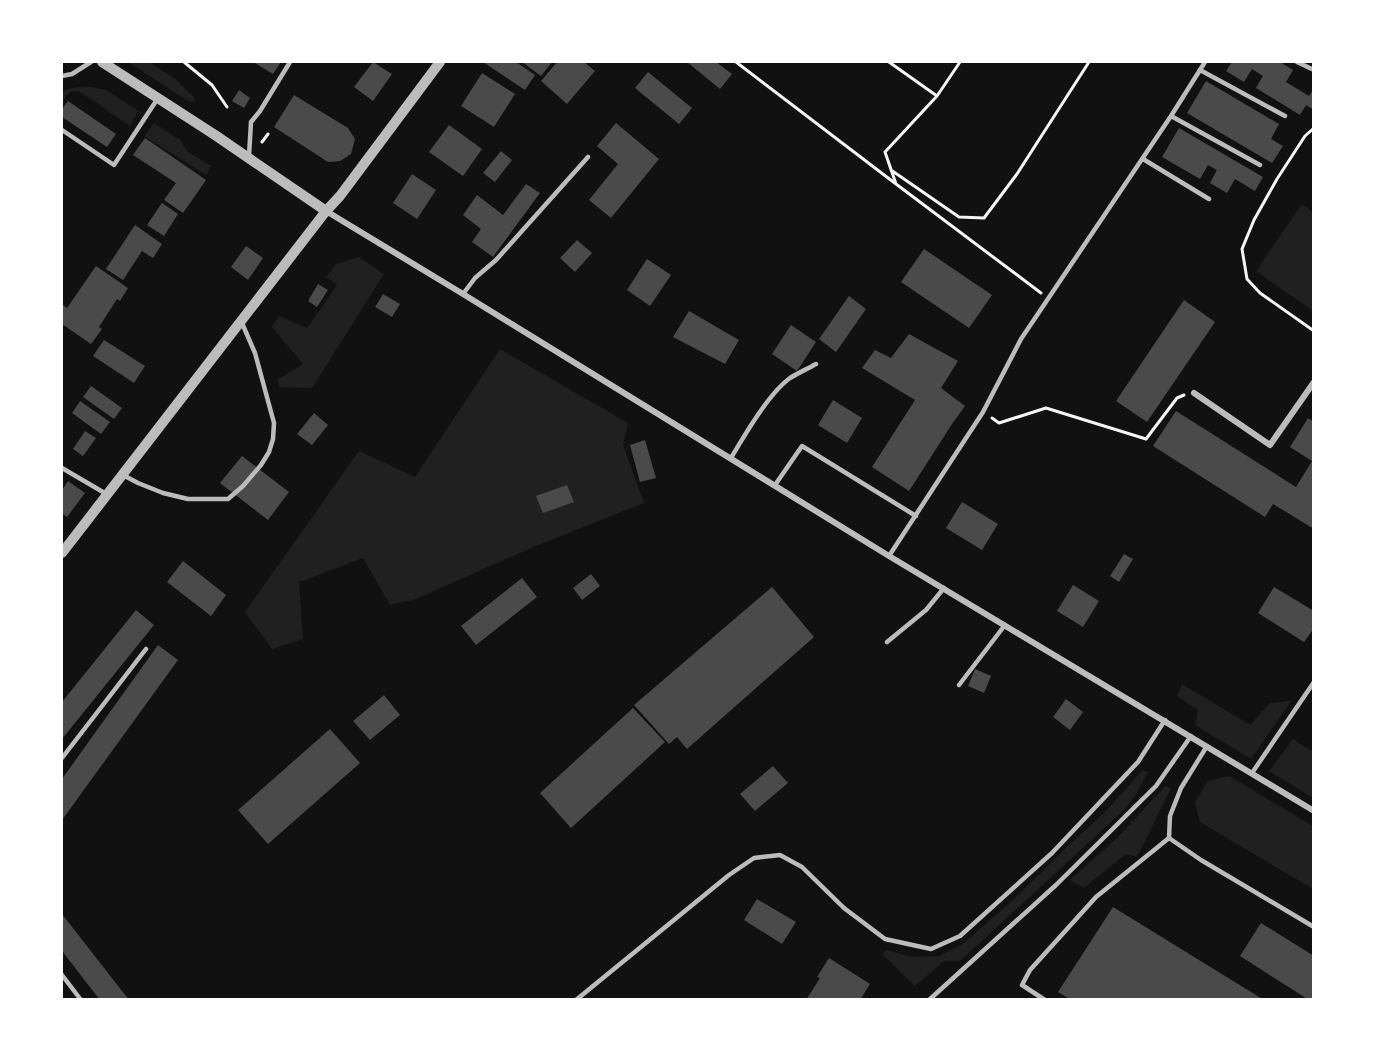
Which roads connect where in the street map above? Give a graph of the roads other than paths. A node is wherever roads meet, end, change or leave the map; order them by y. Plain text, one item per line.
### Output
1 (91, 62) edge
2 (102, 62) edge
3 (290, 62) edge
4 (440, 62) edge
5 (1206, 62) edge
6 (1297, 62) edge
7 (1200, 70) junction
8 (1314, 70) edge
9 (62, 76) edge
10 (158, 98) junction
11 (1171, 116) junction
12 (1285, 116) dead end
13 (62, 130) edge
14 (588, 157) dead end
15 (249, 158) junction
16 (1143, 159) junction
17 (1260, 165) dead end
18 (1209, 199) dead end
19 (326, 211) junction
20 (463, 294) junction
21 (241, 321) junction
22 (816, 364) dead end
23 (1314, 382) edge
24 (1194, 393) road end
25 (730, 458) junction
26 (62, 468) edge
27 (123, 475) junction
28 (775, 485) junction
29 (108, 495) junction
30 (916, 516) junction
31 (62, 553) edge
32 (889, 556) junction
33 (944, 588) junction
34 (1005, 625) junction
35 (887, 642) dead end
36 (146, 649) dead end
37 (1313, 684) edge
38 (959, 685) dead end
39 (1165, 720) junction
40 (1191, 736) junction
41 (1207, 746) junction
42 (62, 758) edge
43 (1252, 773) junction
44 (1314, 810) edge
45 (1169, 838) junction
46 (1314, 927) edge
47 (62, 975) edge
48 (81, 999) edge
49 (576, 999) edge
50 (929, 999) edge
51 (1045, 999) edge

1 - 9 lane
2 - 10 street
3 - 15 lane
4 - 19 street
5 - 7 lane
6 - 8 lane
7 - 11 lane
7 - 12 lane
10 - 13 lane
10 - 15 street
11 - 16 lane
11 - 17 lane
14 - 20 lane
15 - 19 street
16 - 18 lane
16 - 30 lane
19 - 20 street
19 - 21 street
20 - 25 street
21 - 27 street
21 - 27 lane
22 - 25 lane
23 - 24 street
25 - 28 street
26 - 29 lane
27 - 29 street
28 - 30 lane
28 - 32 street
29 - 31 street
30 - 32 lane
32 - 33 street
33 - 34 street
33 - 35 lane
34 - 38 lane
34 - 39 street
36 - 42 lane
37 - 43 lane
39 - 40 street
39 - 49 lane
40 - 41 street
40 - 50 lane
41 - 43 street
41 - 45 lane
43 - 44 street
45 - 46 lane
45 - 51 lane
47 - 48 lane

